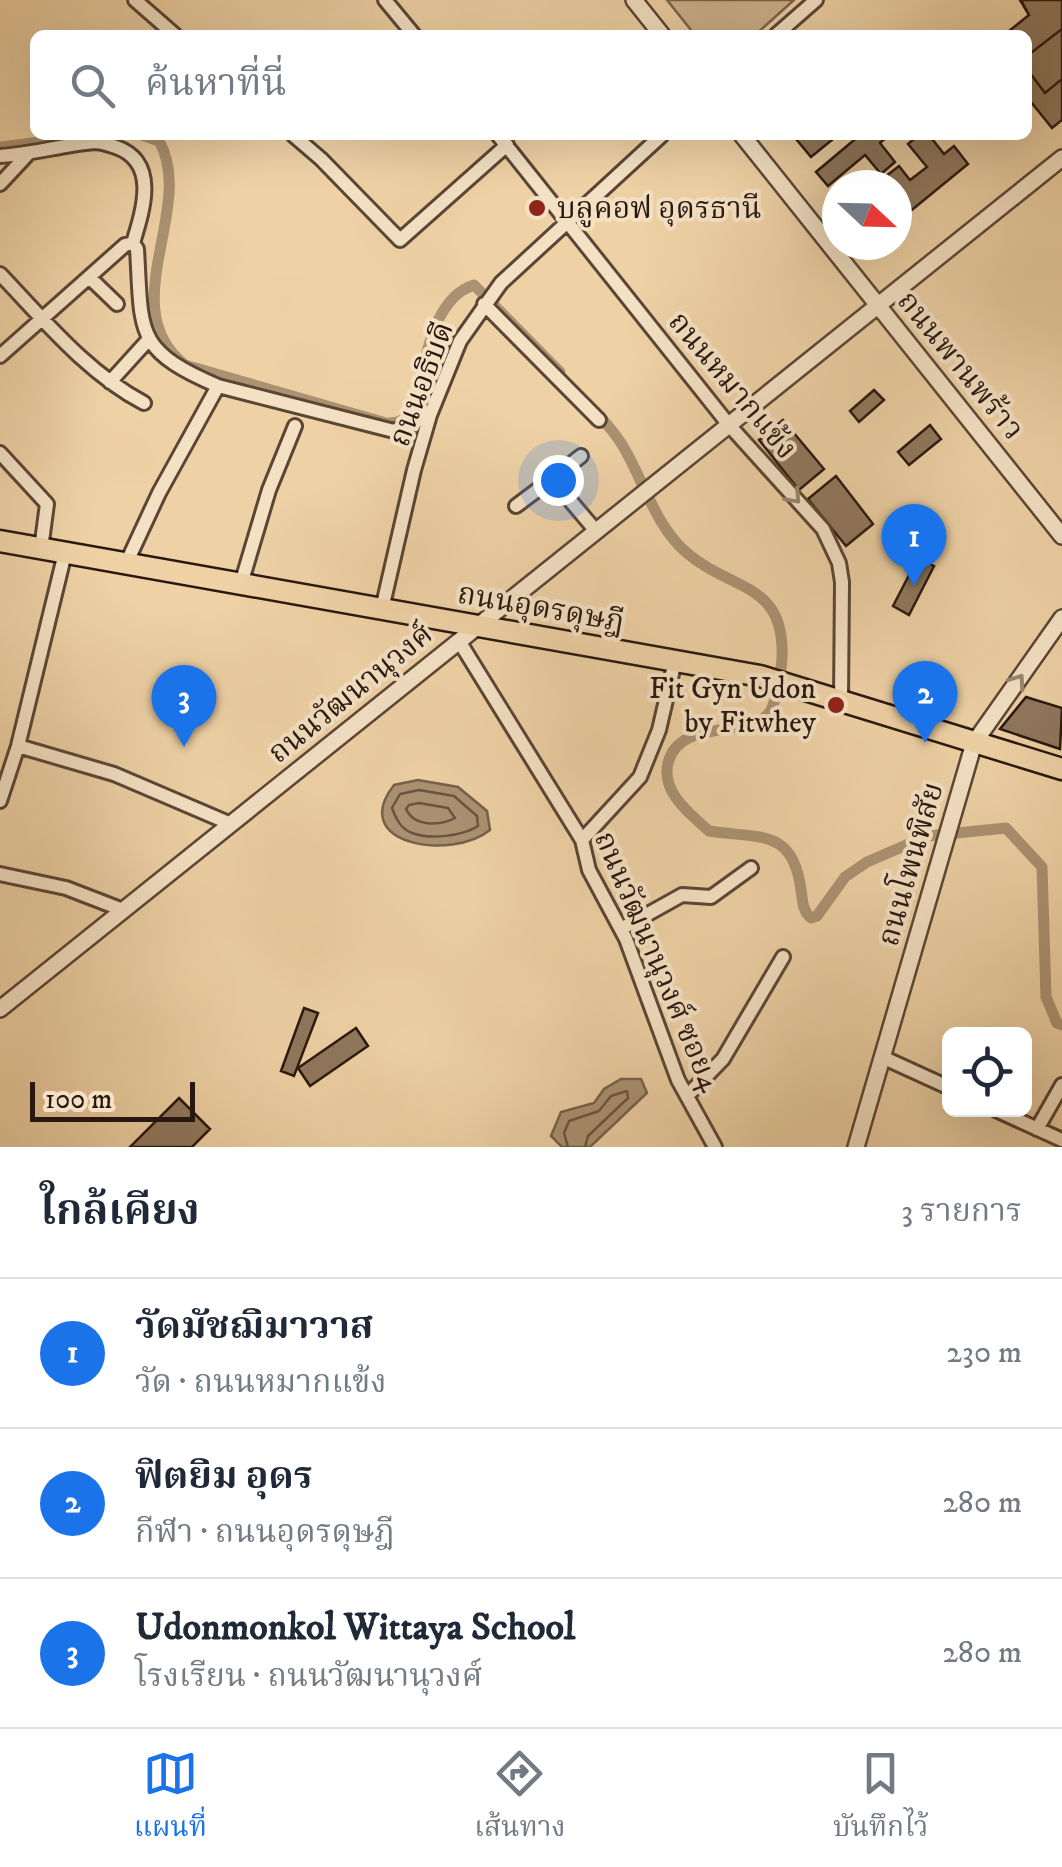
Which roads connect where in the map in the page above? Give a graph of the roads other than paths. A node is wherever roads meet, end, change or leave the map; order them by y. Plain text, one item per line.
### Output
1 (135, 0) edge
2 (385, 0) edge
3 (634, 0) edge
4 (816, 0) edge
5 (169, 30) edge
6 (410, 30) edge
7 (658, 30) edge
8 (782, 30) edge
9 (297, 140) edge
10 (502, 140) edge
11 (657, 140) edge
12 (746, 140) edge
13 (28, 154) junction
14 (0, 156) edge
15 (1062, 158) edge
16 (0, 184) edge
17 (569, 220) junction
18 (133, 243) junction
19 (0, 274) edge
20 (89, 278) junction
21 (117, 304) dead end
22 (484, 304) junction
23 (878, 305) junction
24 (42, 318) junction
25 (148, 339) junction
26 (0, 356) edge
27 (110, 382) junction
28 (218, 386) junction
29 (144, 403) dead end
30 (430, 415) junction
31 (599, 420) dead end
32 (729, 425) junction
33 (295, 426) dead end
34 (0, 454) edge
35 (581, 456) dead end
36 (552, 479) junction
37 (516, 506) dead end
38 (596, 532) junction
39 (1062, 536) edge
40 (0, 541) edge
41 (41, 549) junction
42 (66, 553) junction
43 (126, 564) junction
44 (241, 584) junction
45 (382, 609) junction
46 (1062, 618) edge
47 (479, 626) junction
48 (459, 641) junction
49 (675, 661) junction
50 (841, 700) junction
51 (974, 743) junction
52 (18, 746) junction
53 (1062, 770) edge
54 (0, 801) edge
55 (230, 824) junction
56 (582, 840) junction
57 (751, 868) dead end
58 (0, 874) edge
59 (123, 910) junction
60 (621, 929) junction
61 (782, 957) dead end
62 (0, 1009) edge
63 (882, 1057) junction
64 (942, 1084) edge
65 (1062, 1084) edge
66 (687, 1096) junction
67 (1012, 1117) edge
68 (1037, 1128) junction
69 (1059, 1142) edge
70 (715, 1147) edge
71 (856, 1147) edge

1 - 5 street
2 - 6 street
3 - 7 street
4 - 8 street
9 - 10 street
10 - 17 street, ถนนหมากแข้ง
11 - 17 street, ถนนอธิบดี
12 - 23 street, ถนนพานพร้าว
13 - 14 street
13 - 16 street
13 - 18 street
15 - 23 street, ถนนวัฒนานุวงศ์
17 - 22 street, ถนนอธิบดี
17 - 32 street, ถนนหมากแข้ง
18 - 20 street
18 - 25 street
19 - 24 street
20 - 21 street
20 - 24 street
22 - 30 street, ถนนอธิบดี
22 - 31 street
23 - 32 street, ถนนวัฒนานุวงศ์
23 - 39 street, ถนนพานพร้าว
24 - 26 street
24 - 27 street
25 - 27 street
25 - 28 street
27 - 29 street
28 - 30 street
28 - 43 street
30 - 45 street, ถนนอธิบดี
32 - 38 street, ถนนวัฒนานุวงศ์
32 -> 50 street, ถนนหมากแข้ง
33 - 44 street
34 - 41 street
35 - 36 street
36 - 37 street
36 - 38 street
38 - 47 street, ถนนวัฒนานุวงศ์
40 - 41 main road, ถนนอุดรดุษฎี
41 - 42 main road, ถนนอุดรดุษฎี
42 - 43 main road, ถนนอุดรดุษฎี
42 - 52 street
43 - 44 main road, ถนนอุดรดุษฎี
44 - 45 main road, ถนนอุดรดุษฎี
45 - 47 main road, ถนนอุดรดุษฎี
51 -> 46 street, ถนนโพนพิสัย
47 - 48 street, ถนนวัฒนานุวงศ์
47 - 49 main road, ถนนอุดรดุษฎี
48 - 55 street, ถนนวัฒนานุวงศ์
48 - 56 street, ถนนวัฒนานุวงศ์ ซอย4
49 - 50 main road, ถนนอุดรดุษฎี
49 - 56 street
50 - 51 main road, ถนนอุดรดุษฎี
51 - 53 main road, ถนนอุดรดุษฎี
51 - 63 street, ถนนโพนพิสัย
52 - 54 street
52 - 55 street
55 - 59 street, ถนนวัฒนานุวงศ์
56 - 60 street, ถนนวัฒนานุวงศ์ ซอย4
57 - 60 street
58 - 59 street
59 - 62 street, ถนนวัฒนานุวงศ์
60 - 66 street, ถนนวัฒนานุวงศ์ ซอย4
61 - 66 street
63 - 64 street
63 - 71 street, ถนนโพนพิสัย
65 - 68 street
66 - 70 street, ถนนวัฒนานุวงศ์ ซอย4
67 - 68 street
68 - 69 street

